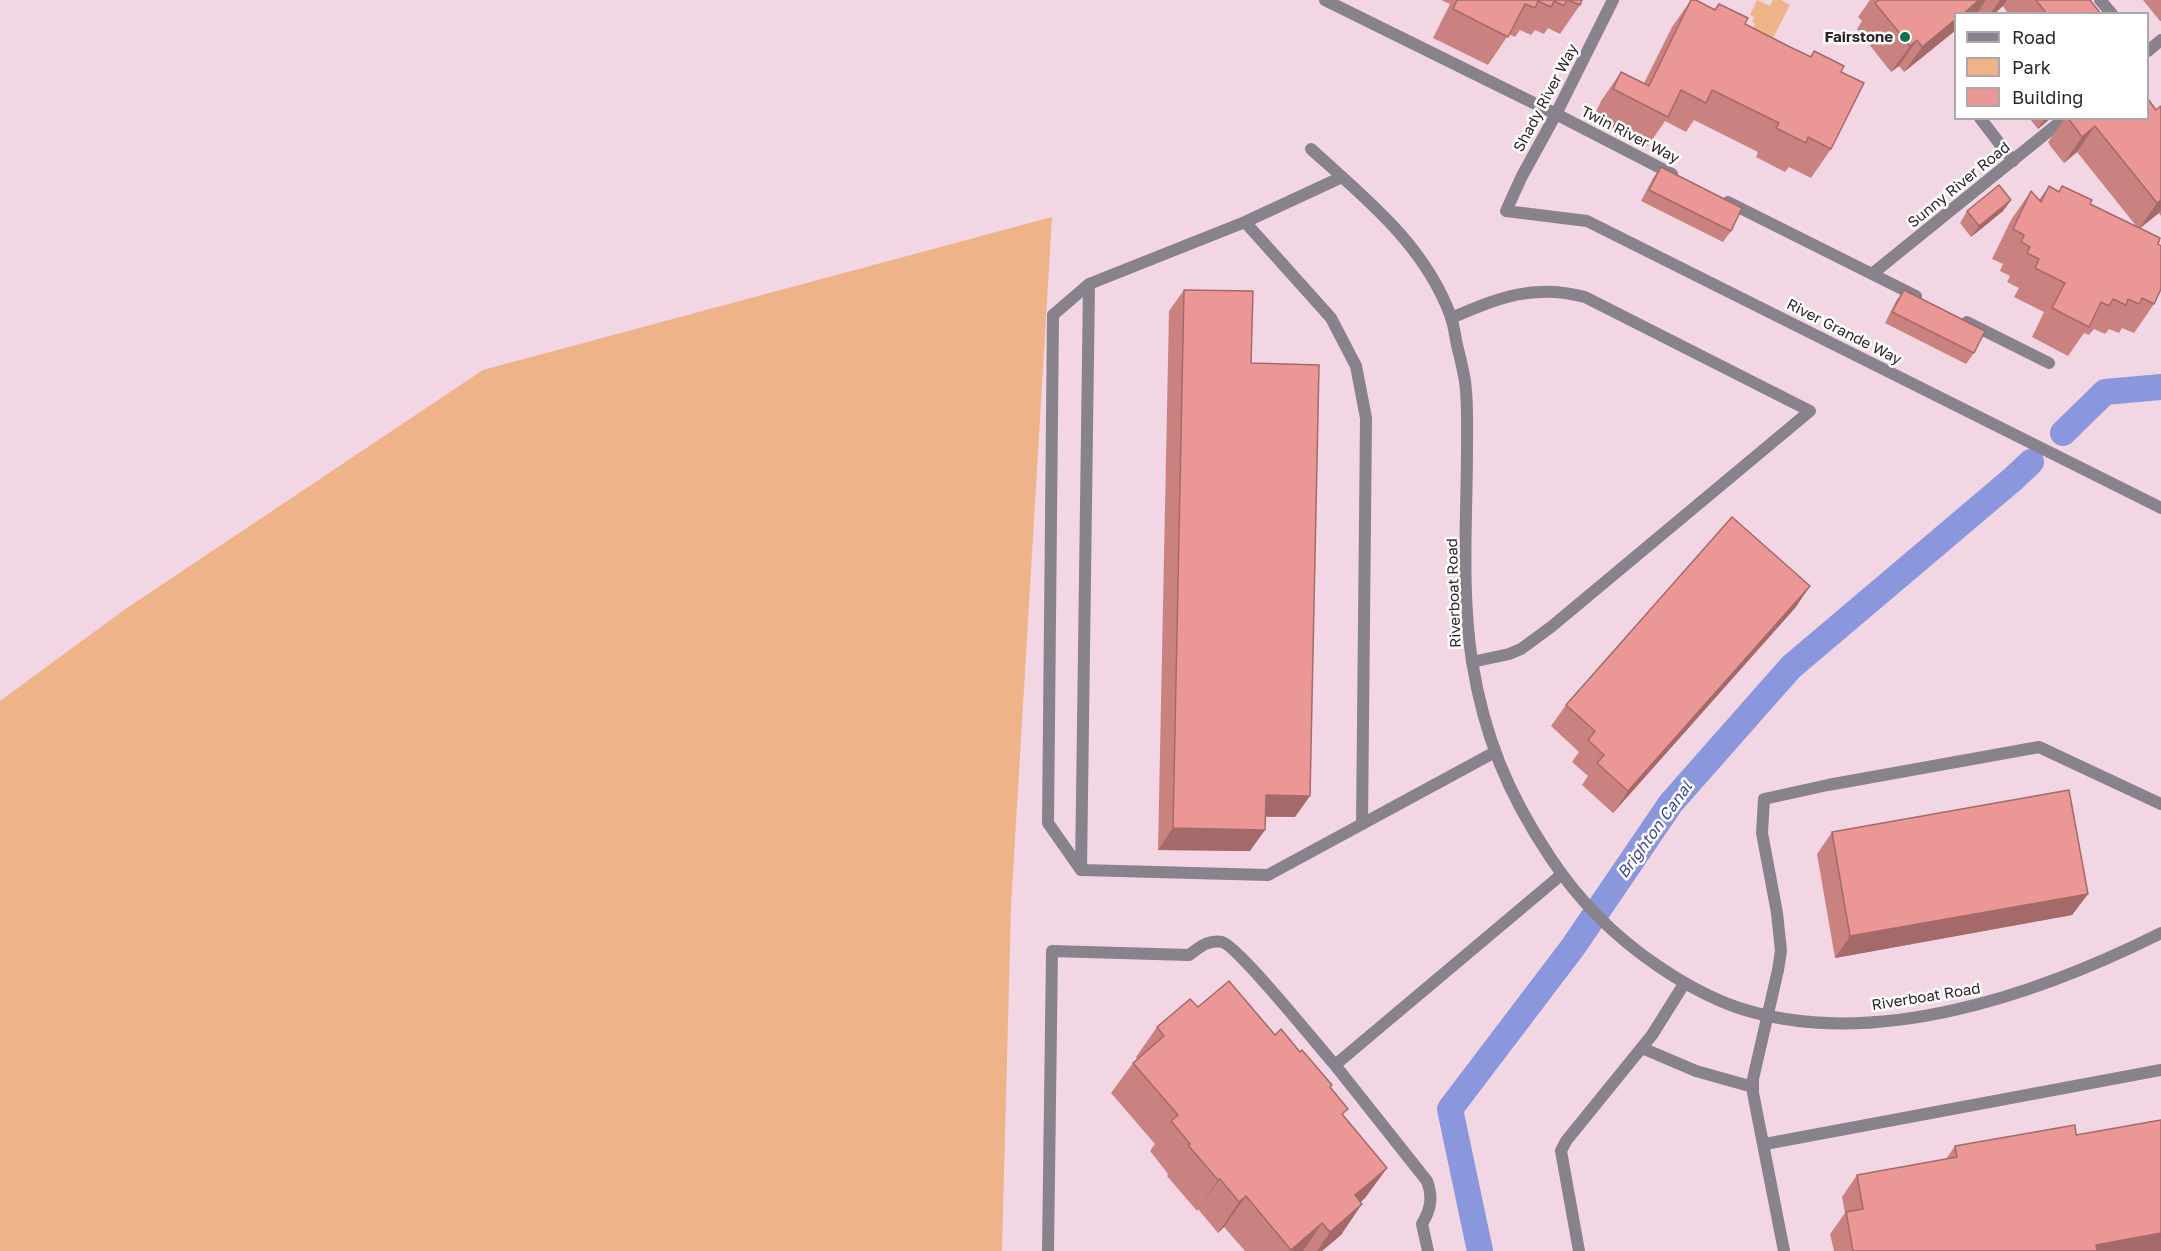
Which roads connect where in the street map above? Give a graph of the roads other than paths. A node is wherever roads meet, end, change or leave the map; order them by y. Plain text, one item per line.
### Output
1 (1325, 0) edge
2 (1613, 0) edge
3 (2100, 0) edge
4 (1340, 3) edge
5 (2110, 12) edge
6 (2161, 40) edge
7 (2149, 50) edge
8 (1556, 114) junction
9 (1982, 120) edge
10 (2063, 120) edge
11 (1311, 149) dead end
12 (2013, 161) junction
13 (1342, 177) junction
14 (1679, 177) edge
15 (1721, 199) edge
16 (1506, 211) joint
17 (1245, 222) junction
18 (1872, 274) junction
19 (1089, 284) junction
20 (1924, 300) edge
21 (1955, 316) edge
22 (1451, 318) junction
23 (2049, 363) dead end
24 (2161, 508) edge
25 (1472, 662) junction
26 (1495, 752) junction
27 (2161, 804) edge
28 (1362, 824) junction
29 (1081, 870) junction
30 (1561, 875) junction
31 (2161, 933) edge
32 (1684, 984) junction
33 (1767, 1016) junction
34 (1642, 1048) junction
35 (1335, 1065) junction
36 (2161, 1070) edge
37 (1753, 1087) junction
38 (1765, 1144) junction
39 (1047, 1251) edge
40 (1428, 1251) edge
41 (1579, 1251) edge
42 (1784, 1251) edge

1 - 4 street, Twin River Way
2 - 8 street, Shady River Way
3 - 5 street
4 - 8 street, Twin River Way
6 - 7 street
8 - 14 street, Twin River Way
8 - 16 street, Shady River Way
9 - 12 street
10 - 12 street, Sunny River Road
11 - 13 street, Riverboat Road
12 - 18 street, Sunny River Road
13 - 17 street
13 - 22 street, Riverboat Road
15 - 18 street
16 - 24 street, River Grande Way
17 - 19 street
17 - 28 street
18 - 20 street
19 - 29 street
19 - 29 street
21 - 23 street
22 - 25 street, Riverboat Road
22 - 25 street
25 - 26 street, Riverboat Road
26 - 28 street
26 - 30 street, Riverboat Road
27 - 33 street
28 - 29 street
30 - 32 street, Riverboat Road
30 - 35 street
31 - 33 street, Riverboat Road
32 - 33 street, Riverboat Road
32 - 34 street
33 - 37 street
34 - 37 street
34 - 41 street
35 - 39 street
35 - 40 street
36 - 38 street
37 - 38 street
38 - 42 street

